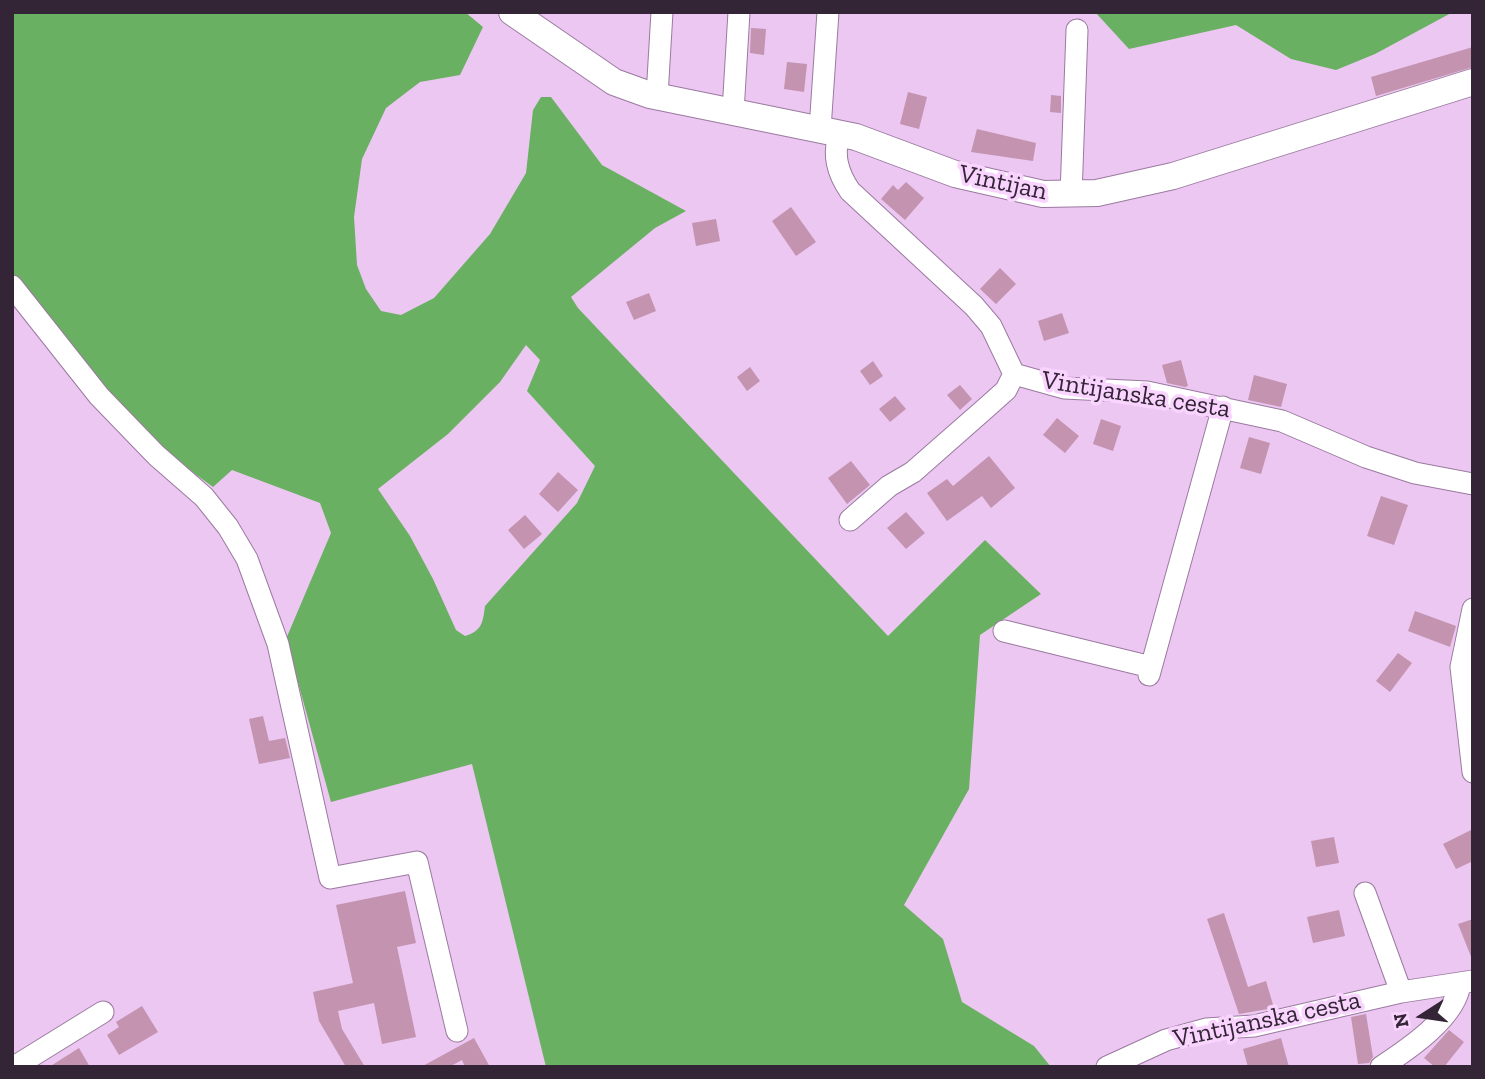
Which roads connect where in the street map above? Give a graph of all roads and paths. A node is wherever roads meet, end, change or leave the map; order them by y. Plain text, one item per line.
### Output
1 (512, 12) edge
2 (662, 12) edge
3 (739, 12) edge
4 (828, 12) edge
5 (1077, 30) dead end
6 (1473, 82) edge
7 (657, 96) junction
8 (733, 112) junction
9 (829, 131) junction
10 (1071, 195) junction
11 (12, 286) edge
12 (1014, 374) junction
13 (1223, 407) junction
14 (1473, 484) edge
15 (850, 520) dead end
16 (1473, 609) edge
17 (1004, 631) dead end
18 (1473, 772) edge
19 (1365, 893) dead end
20 (1466, 982) edge
21 (1401, 992) junction
22 (103, 1012) dead end
23 (457, 1031) dead end
24 (14, 1067) edge
25 (1107, 1067) edge
26 (1381, 1067) edge

1 - 7 main road, Vintijan
2 - 7 street
3 - 8 street
4 - 9 street
5 - 10 street
6 - 10 main road, Vintijan
7 - 8 main road, Vintijan
8 - 9 main road, Vintijan
9 - 10 main road, Vintijan
9 - 12 street
11 - 23 street
12 - 13 street, Vintijanska cesta
12 - 15 street
13 - 14 street, Vintijanska cesta
13 - 17 street
16 - 18 street
19 - 21 street
20 - 21 street, Vintijanska cesta
20 - 26 street
21 - 25 street, Vintijanska cesta
22 - 24 street

